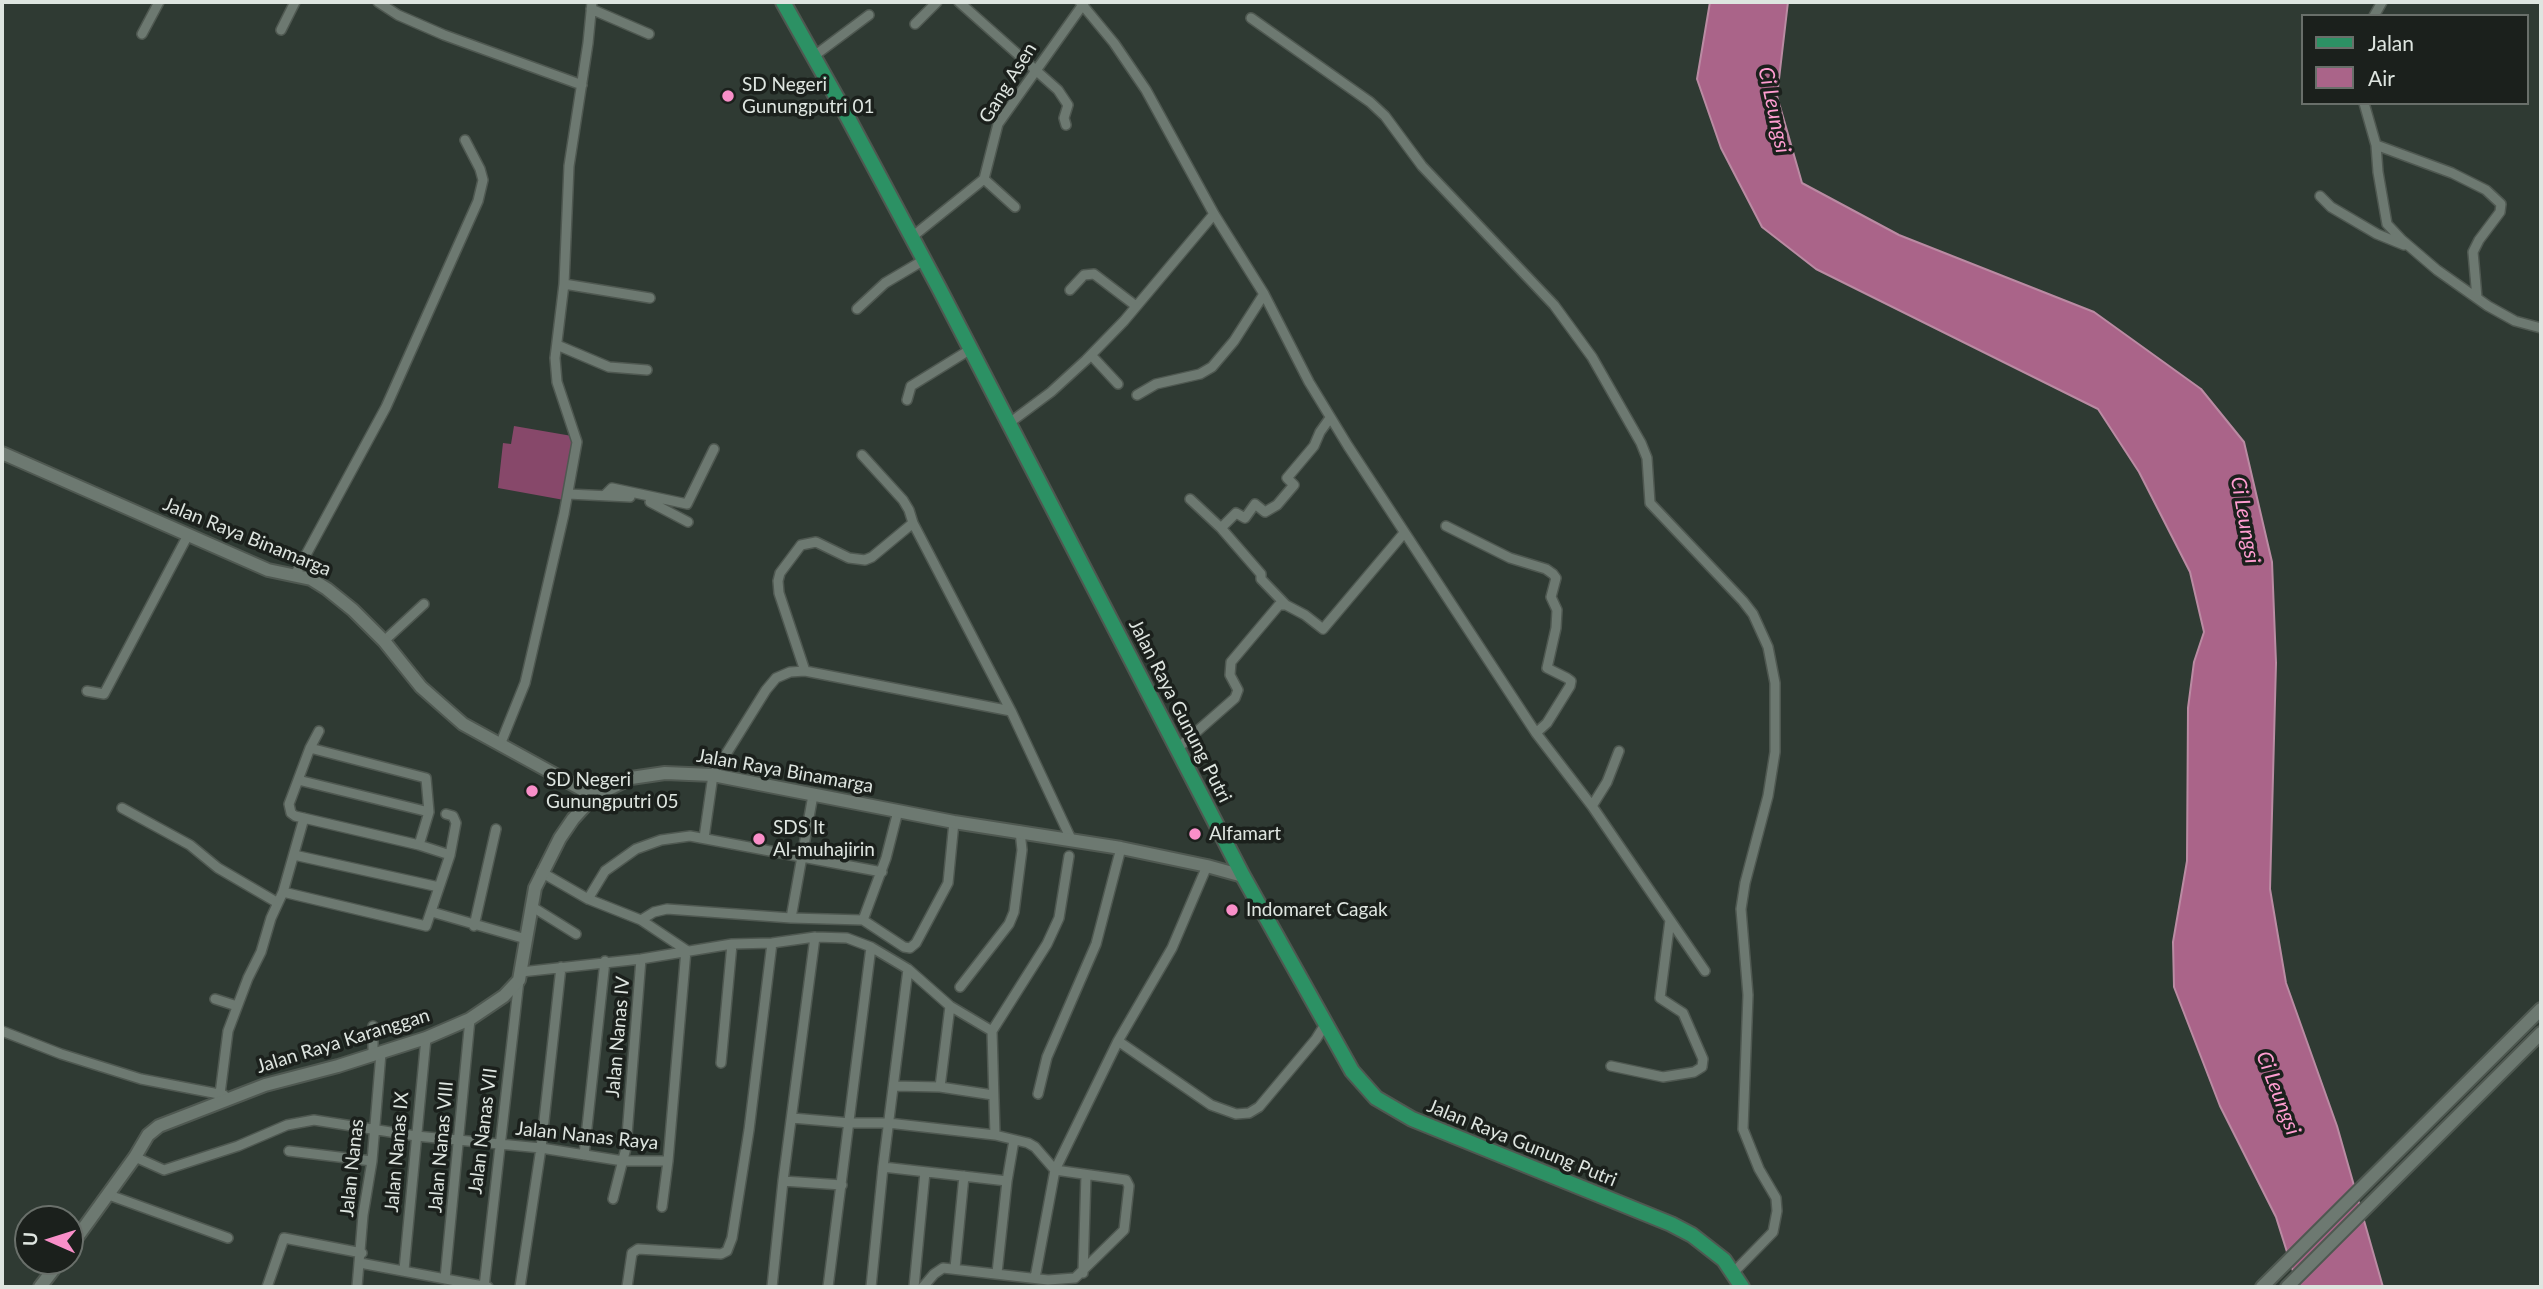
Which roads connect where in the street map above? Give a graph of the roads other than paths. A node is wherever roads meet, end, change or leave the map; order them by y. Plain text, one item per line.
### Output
1 (159, 2) edge
2 (295, 2) edge
3 (378, 2) edge
4 (783, 2) edge
5 (937, 2) edge
6 (959, 2) edge
7 (1082, 3) edge
8 (592, 5) edge
9 (869, 15) dead end
10 (1251, 18) dead end
11 (915, 24) dead end
12 (281, 30) dead end
13 (142, 34) dead end
14 (649, 34) dead end
15 (814, 56) junction
16 (1035, 70) junction
17 (582, 85) junction
18 (2365, 105) edge
19 (1066, 125) dead end
20 (465, 140) dead end
21 (2376, 145) junction
22 (984, 179) junction
23 (2320, 197) dead end
24 (1015, 207) dead end
25 (1214, 214) junction
26 (912, 237) junction
27 (2409, 246) junction
28 (924, 260) junction
29 (564, 284) junction
30 (1070, 290) dead end
31 (1264, 294) junction
32 (650, 298) dead end
33 (2477, 298) junction
34 (1136, 306) junction
35 (857, 309) dead end
36 (2541, 328) edge
37 (557, 345) junction
38 (971, 349) junction
39 (1091, 355) junction
40 (647, 370) dead end
41 (1118, 384) dead end
42 (1137, 395) dead end
43 (907, 400) dead end
44 (1330, 418) junction
45 (1009, 424) junction
46 (714, 449) dead end
47 (2, 453) edge
48 (862, 455) dead end
49 (568, 494) junction
50 (605, 495) junction
51 (1190, 499) dead end
52 (688, 522) dead end
53 (913, 523) junction
54 (1446, 526) dead end
55 (1221, 528) junction
56 (1404, 533) junction
57 (188, 535) junction
58 (295, 575) junction
59 (424, 604) dead end
60 (1286, 604) junction
61 (384, 640) junction
62 (806, 671) junction
63 (87, 691) dead end
64 (1011, 711) junction
65 (319, 731) dead end
66 (1535, 733) junction
67 (500, 745) junction
68 (310, 748) junction
69 (1178, 748) junction
70 (1619, 751) dead end
71 (713, 775) junction
72 (298, 780) junction
73 (813, 795) junction
74 (594, 796) junction
75 (1592, 806) junction
76 (122, 808) dead end
77 (898, 811) junction
78 (429, 812) junction
79 (446, 814) dead end
80 (304, 818) junction
81 (954, 822) junction
82 (496, 829) dead end
83 (1020, 831) junction
84 (704, 838) junction
85 (1071, 839) junction
86 (419, 845) junction
87 (1121, 848) junction
88 (294, 855) junction
89 (450, 855) junction
90 (802, 856) junction
91 (1069, 856) dead end
92 (1208, 866) junction
93 (541, 872) junction
94 (882, 872) junction
95 (1243, 876) junction
96 (439, 887) junction
97 (283, 892) junction
98 (588, 898) junction
99 (278, 903) junction
100 (531, 906) junction
101 (432, 912) junction
102 (790, 919) junction
103 (641, 920) junction
104 (863, 920) junction
105 (1670, 920) junction
106 (474, 926) junction
107 (576, 934) dead end
108 (815, 937) junction
109 (526, 939) junction
110 (772, 943) junction
111 (732, 944) junction
112 (871, 947) junction
113 (686, 950) junction
114 (641, 959) junction
115 (605, 961) junction
116 (561, 967) junction
117 (908, 969) junction
118 (1705, 971) dead end
119 (520, 976) junction
120 (960, 987) dead end
121 (215, 999) dead end
122 (237, 1006) junction
123 (950, 1006) junction
124 (2541, 1009) edge
125 (470, 1019) junction
126 (1326, 1023) junction
127 (373, 1026) dead end
128 (2, 1031) edge
129 (992, 1031) junction
130 (2541, 1033) edge
131 (426, 1038) junction
132 (1118, 1041) junction
133 (377, 1054) junction
134 (721, 1063) dead end
135 (1611, 1066) dead end
136 (894, 1086) junction
137 (940, 1087) junction
138 (1038, 1094) dead end
139 (226, 1095) junction
140 (993, 1095) junction
141 (792, 1118) junction
142 (850, 1123) junction
143 (888, 1123) junction
144 (374, 1130) junction
145 (996, 1135) junction
146 (416, 1136) junction
147 (1014, 1140) junction
148 (459, 1141) junction
149 (499, 1144) junction
150 (541, 1148) junction
151 (289, 1151) dead end
152 (584, 1156) junction
153 (135, 1157) junction
154 (372, 1161) junction
155 (623, 1161) junction
156 (668, 1161) junction
157 (883, 1167) junction
158 (1055, 1170) junction
159 (925, 1172) junction
160 (1086, 1175) junction
161 (964, 1176) junction
162 (783, 1181) junction
163 (1006, 1181) junction
164 (842, 1185) junction
165 (109, 1195) junction
166 (613, 1199) dead end
167 (662, 1206) dead end
168 (84, 1228) edge
169 (228, 1238) dead end
170 (361, 1258) junction
171 (955, 1268) junction
172 (404, 1270) junction
173 (997, 1273) junction
174 (1733, 1273) junction
175 (1035, 1278) junction
176 (445, 1279) junction
177 (1079, 1279) edge
178 (267, 1287) edge
179 (357, 1287) edge
180 (486, 1287) edge
181 (520, 1287) edge
182 (626, 1287) edge
183 (772, 1287) edge
184 (828, 1287) edge
185 (871, 1287) edge
186 (914, 1287) edge
187 (923, 1287) edge
188 (1742, 1287) edge
189 (2262, 1287) edge
190 (2287, 1287) edge

1 - 13 street
2 - 12 street
3 - 17 street
4 - 15 main road, Jalan Raya Gunung Putri
5 - 11 street
6 - 16 street
7 - 16 street, Gang Asen
7 - 25 street
8 - 14 street
8 - 17 street
9 - 15 street
10 - 174 street
15 - 26 main road, Jalan Raya Gunung Putri
16 - 19 street
16 - 22 street, Gang Asen
17 - 29 street
18 - 21 street
20 - 58 street
21 - 27 street
21 - 33 street
22 - 24 street
22 - 26 street
23 - 27 street
25 - 31 street
25 - 34 street
26 - 28 main road, Jalan Raya Gunung Putri
27 - 33 street
28 - 35 street
28 - 38 main road, Jalan Raya Gunung Putri
29 - 32 street
29 - 37 street
30 - 34 street
31 - 42 street
31 - 44 street
33 - 36 street
34 - 39 street
37 - 40 street
37 - 49 street
38 - 43 street
38 - 45 main road, Jalan Raya Gunung Putri
39 - 41 street
39 - 45 street
44 - 55 street
44 - 56 street
45 - 69 main road, Jalan Raya Gunung Putri
46 - 50 street
47 - 57 street, Jalan Raya Binamarga
48 - 53 street
49 - 50 street
49 - 67 street
50 - 52 street
51 - 55 street
53 - 62 street
53 - 64 street
54 - 66 street
55 - 60 street
56 - 60 street
56 - 66 street
57 - 58 street, Jalan Raya Binamarga
57 - 63 street
58 - 61 street, Jalan Raya Binamarga
59 - 61 street
60 - 69 street
61 - 67 street, Jalan Raya Binamarga
62 - 64 street
62 - 71 street
64 - 85 street
65 - 68 street
66 - 75 street
67 - 74 street, Jalan Raya Binamarga
68 - 72 street
68 - 78 street
69 - 95 main road, Jalan Raya Gunung Putri
70 - 75 street
71 - 73 street, Jalan Raya Binamarga
71 - 74 street, Jalan Raya Binamarga
71 - 84 street
72 - 78 street
72 - 80 street
73 - 77 street, Jalan Raya Binamarga
73 - 90 street
74 - 93 street
75 - 105 street
76 - 99 street
77 - 81 street, Jalan Raya Binamarga
77 - 94 street
78 - 86 street
79 - 89 street
80 - 86 street
80 - 88 street
81 - 83 street, Jalan Raya Binamarga
81 - 104 street
82 - 106 street
83 - 85 street, Jalan Raya Binamarga
83 - 120 street
84 - 90 street
84 - 98 street
85 - 87 street, Jalan Raya Binamarga
86 - 89 street
87 - 92 street, Jalan Raya Binamarga
87 - 138 street
88 - 96 street
88 - 97 street
89 - 96 street
90 - 94 street
90 - 102 street
91 - 129 street
92 - 95 street, Jalan Raya Binamarga
92 - 132 street
93 - 98 street
93 - 100 street
94 - 104 street
95 - 126 main road, Jalan Raya Gunung Putri
96 - 101 street
97 - 99 street
97 - 101 street
98 - 103 street
99 - 122 street
100 - 107 street
100 - 109 street
101 - 106 street
102 - 103 street
102 - 104 street
103 - 113 street
105 - 118 street
105 - 135 street
106 - 109 street
108 - 110 street
108 - 112 street
108 - 141 street
109 - 119 street
110 - 111 street
110 - 182 street
111 - 113 street
111 - 134 street
112 - 117 street
112 - 142 street
113 - 114 street
113 - 156 street, Jalan Nanas Raya
114 - 115 street
114 - 155 street, Jalan Nanas IV
115 - 116 street
115 - 152 street
116 - 119 street
116 - 150 street
117 - 123 street
117 - 136 street
119 - 125 street, Jalan Raya Karanggan
119 - 149 street, Jalan Nanas VII
121 - 122 street
122 - 139 street
123 - 129 street
123 - 137 street
124 - 189 street
125 - 131 street, Jalan Raya Karanggan
125 - 148 street, Jalan Nanas VIII
126 - 132 street
126 - 174 main road, Jalan Raya Gunung Putri
127 - 133 street, Jalan Nanas
128 - 139 street
129 - 140 street
130 - 190 street
131 - 133 street, Jalan Raya Karanggan
131 - 146 street, Jalan Nanas IX
132 - 158 street
133 - 139 street, Jalan Raya Karanggan
133 - 144 street, Jalan Nanas
136 - 137 street
136 - 143 street
137 - 140 street
139 - 153 street, Jalan Raya Karanggan
140 - 145 street
141 - 142 street
141 - 162 street
142 - 143 street
142 - 164 street
143 - 145 street
143 - 157 street
144 - 146 street, Jalan Nanas Raya
144 - 153 street, Jalan Nanas Raya
144 - 154 street, Jalan Nanas
145 - 147 street
146 - 148 street, Jalan Nanas Raya
146 - 172 street, Jalan Nanas IX
147 - 158 street
147 - 163 street
148 - 149 street, Jalan Nanas Raya
148 - 176 street, Jalan Nanas VIII
149 - 150 street, Jalan Nanas Raya
149 - 180 street, Jalan Nanas VII
150 - 152 street, Jalan Nanas Raya
150 - 181 street
151 - 154 street
152 - 155 street, Jalan Nanas Raya
153 - 165 street, Jalan Raya Karanggan
154 - 170 street, Jalan Nanas
155 - 156 street, Jalan Nanas Raya
155 - 166 street, Jalan Nanas IV
156 - 167 street
157 - 159 street
157 - 185 street
158 - 160 street
158 - 175 street
159 - 161 street
159 - 186 street
160 - 177 street
160 - 177 street
161 - 163 street
161 - 171 street
162 - 164 street
162 - 183 street
163 - 173 street
164 - 184 street
165 - 168 street, Jalan Raya Karanggan
165 - 169 street
170 - 172 street
170 - 178 street
170 - 179 street, Jalan Nanas
171 - 173 street
171 - 187 street
172 - 176 street
173 - 175 street
174 - 188 main road, Jalan Raya Gunung Putri
175 - 177 street
176 - 180 street

